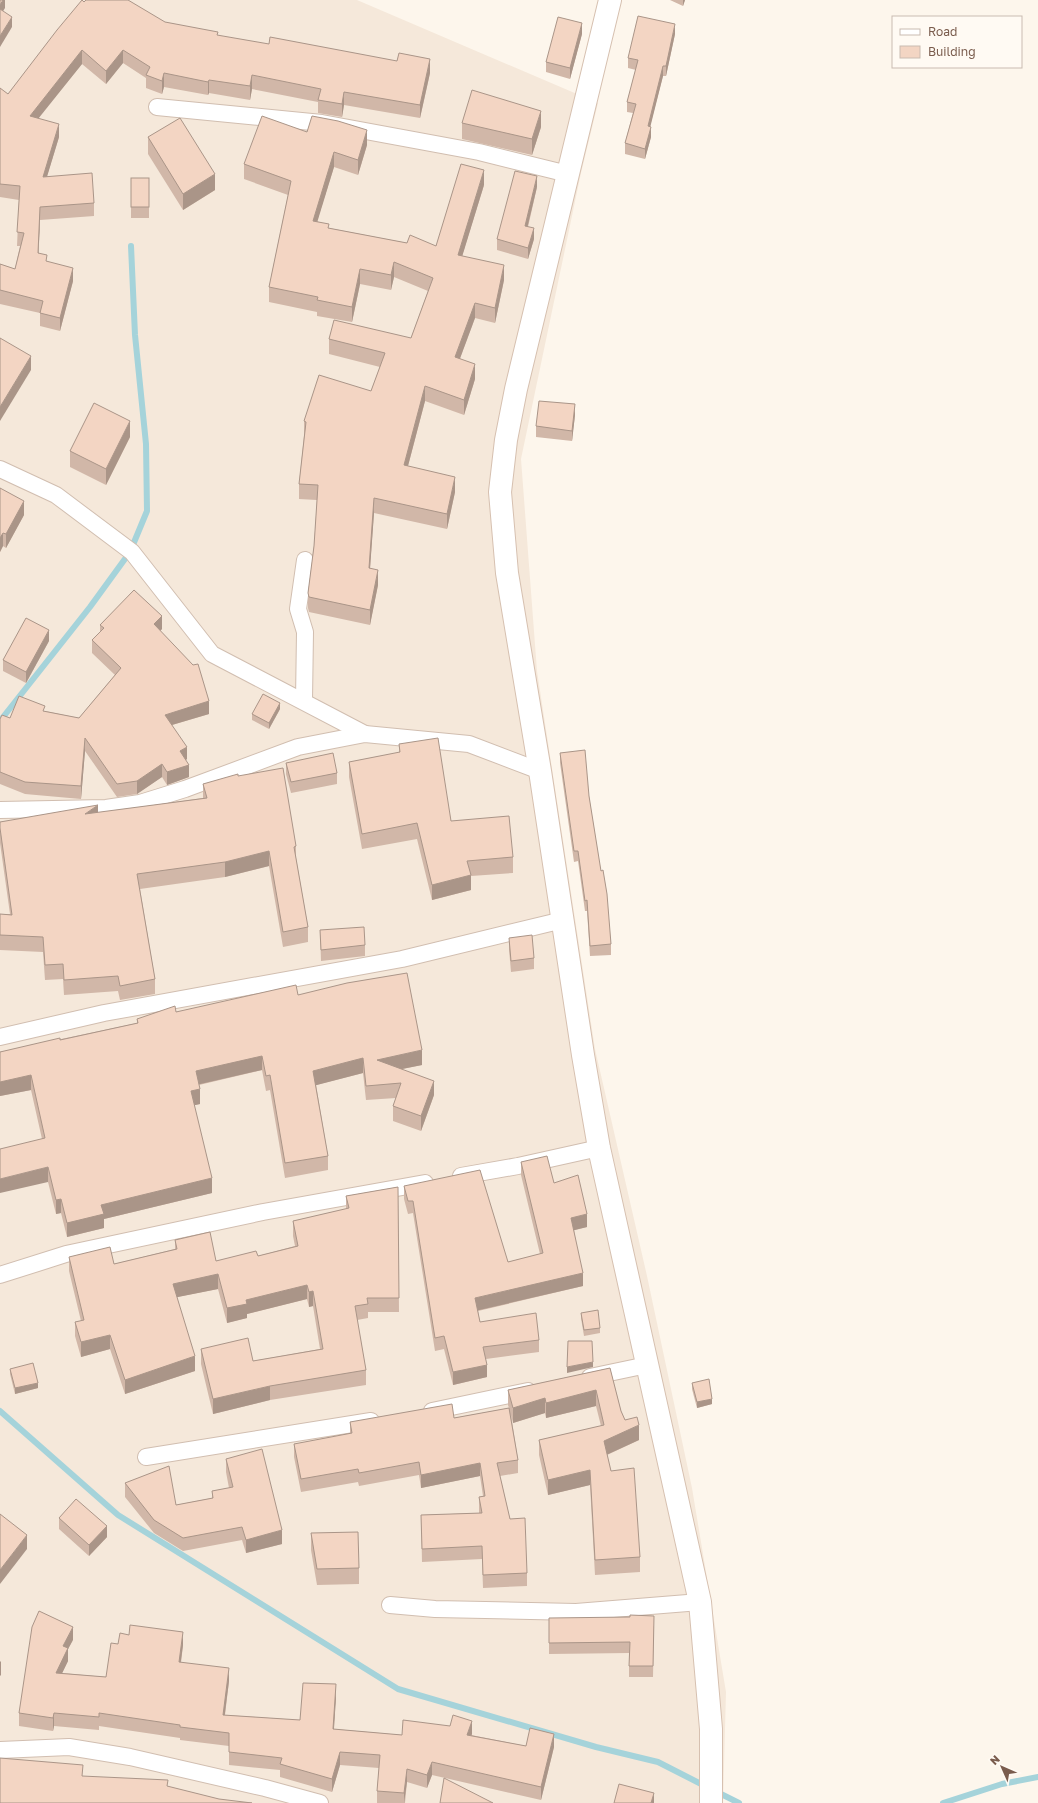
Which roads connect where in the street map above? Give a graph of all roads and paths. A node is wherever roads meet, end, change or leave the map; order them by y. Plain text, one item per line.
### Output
1 (610, 0) edge
2 (157, 107) dead end
3 (568, 174) junction
4 (0, 469) edge
5 (305, 560) dead end
6 (304, 700) junction
7 (365, 734) junction
8 (540, 771) junction
9 (0, 810) edge
10 (563, 920) junction
11 (0, 1037) edge
12 (599, 1148) junction
13 (0, 1275) edge
14 (647, 1365) junction
15 (572, 1381) edge
16 (541, 1388) edge
17 (420, 1413) edge
18 (388, 1418) edge
19 (146, 1457) dead end
20 (700, 1602) junction
21 (390, 1605) dead end
22 (0, 1750) edge
23 (320, 1803) edge
24 (712, 1803) edge

1 - 3 main road
2 - 3 street
3 - 8 main road
4 - 6 street
5 - 6 street
6 - 7 street
7 - 8 street
7 - 9 street
8 - 10 main road
10 - 11 street
10 - 12 main road
12 - 13 street
12 - 14 main road
14 - 15 street
14 - 20 main road
16 - 17 street
18 - 19 street
20 - 21 street
20 - 24 main road
22 - 23 street

